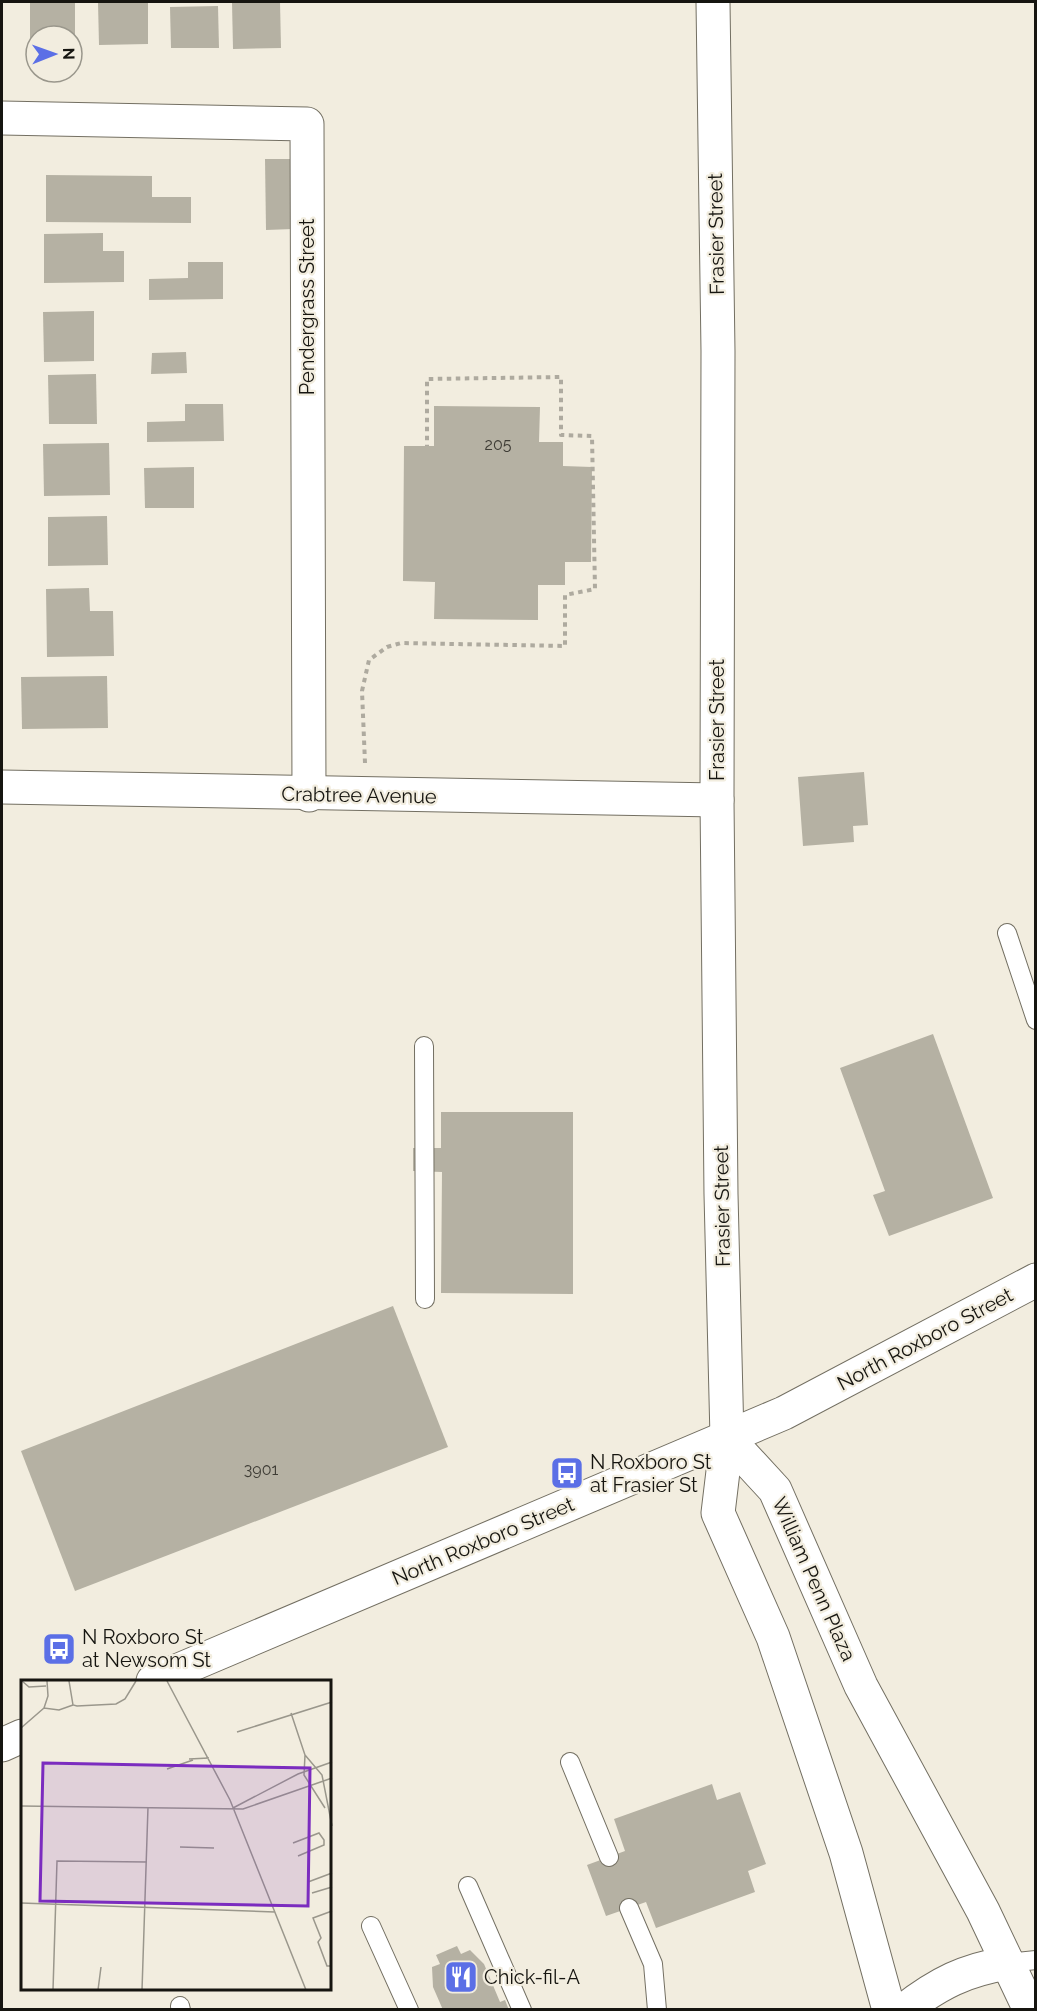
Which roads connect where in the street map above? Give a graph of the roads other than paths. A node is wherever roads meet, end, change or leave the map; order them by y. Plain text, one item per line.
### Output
1 (713, 2) edge
2 (2, 118) edge
3 (309, 779) junction
4 (2, 787) edge
5 (717, 801) junction
6 (1007, 933) dead end
7 (1035, 1020) edge
8 (424, 1046) dead end
9 (1035, 1280) edge
10 (425, 1299) dead end
11 (727, 1438) junction
12 (155, 1680) edge
13 (21, 1736) edge
14 (2, 1745) edge
15 (570, 1762) dead end
16 (609, 1857) dead end
17 (468, 1886) dead end
18 (629, 1908) dead end
19 (371, 1926) dead end
20 (1022, 1961) edge
21 (409, 2010) edge
22 (522, 2010) edge
23 (657, 2010) edge
24 (890, 2010) edge
25 (904, 2010) edge
26 (1030, 2010) edge

1 - 5 street, Frasier Street
2 - 3 street, Pendergrass Street
3 - 4 street, Crabtree Avenue
3 - 5 street, Crabtree Avenue
5 - 11 street, Frasier Street
6 - 7 lane
8 - 10 lane
9 - 11 street, North Roxboro Street
11 - 12 street, North Roxboro Street
11 - 20 street, William Penn Plaza
11 - 24 street
13 - 14 street
15 - 16 lane
17 - 22 lane
18 - 23 lane
19 - 21 lane
20 - 25 street
20 - 26 street, William Penn Plaza

